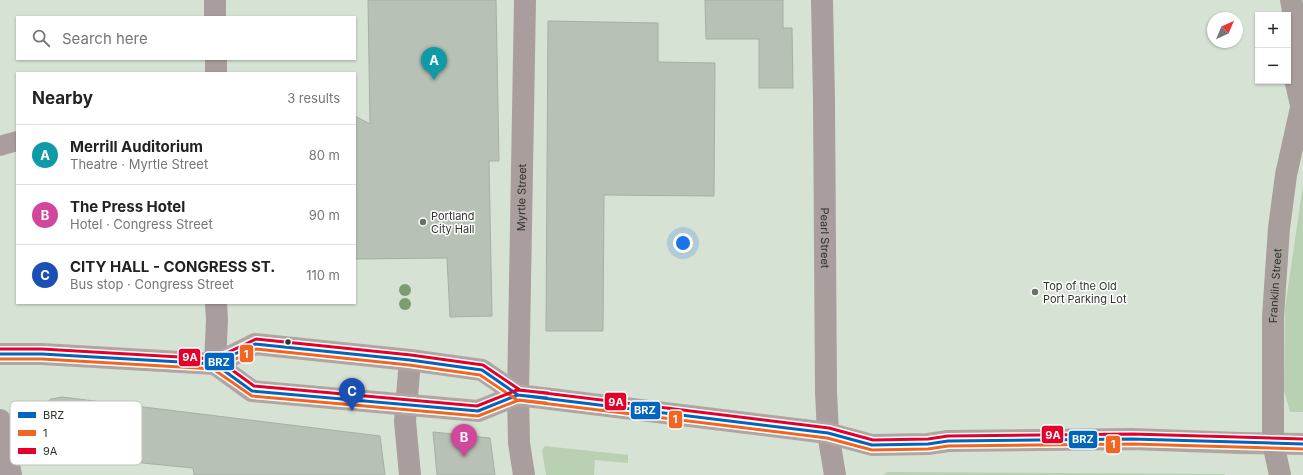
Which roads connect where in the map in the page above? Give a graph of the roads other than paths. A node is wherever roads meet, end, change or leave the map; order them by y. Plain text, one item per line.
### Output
1 (215, 0) edge
2 (525, 0) edge
3 (822, 0) edge
4 (1291, 0) edge
5 (216, 16) edge
6 (216, 60) edge
7 (216, 72) edge
8 (1302, 102) edge
9 (16, 141) edge
10 (0, 146) edge
11 (216, 304) edge
12 (0, 354) edge
13 (410, 360) junction
14 (215, 364) junction
15 (518, 395) junction
16 (405, 405) junction
17 (0, 420) edge
18 (828, 433) junction
19 (1273, 443) junction
20 (1303, 444) edge
21 (11, 475) edge
22 (410, 475) edge
23 (524, 475) edge
24 (835, 475) edge
25 (1280, 475) edge

1 - 5 street
2 - 15 street, Myrtle Street
3 - 18 street, Pearl Street
4 - 8 main road
6 - 7 street
8 - 19 main road, Franklin Street
9 - 10 street
11 - 14 street
12 - 14 main road
13 - 14 main road
13 - 15 main road
13 - 16 street
14 - 16 main road
15 - 16 main road
15 - 18 main road
15 - 23 street, Myrtle Street
16 - 22 street
17 - 21 street
18 - 19 main road
18 - 24 street, Pearl Street
19 - 20 main road
19 - 25 main road, Franklin Street

